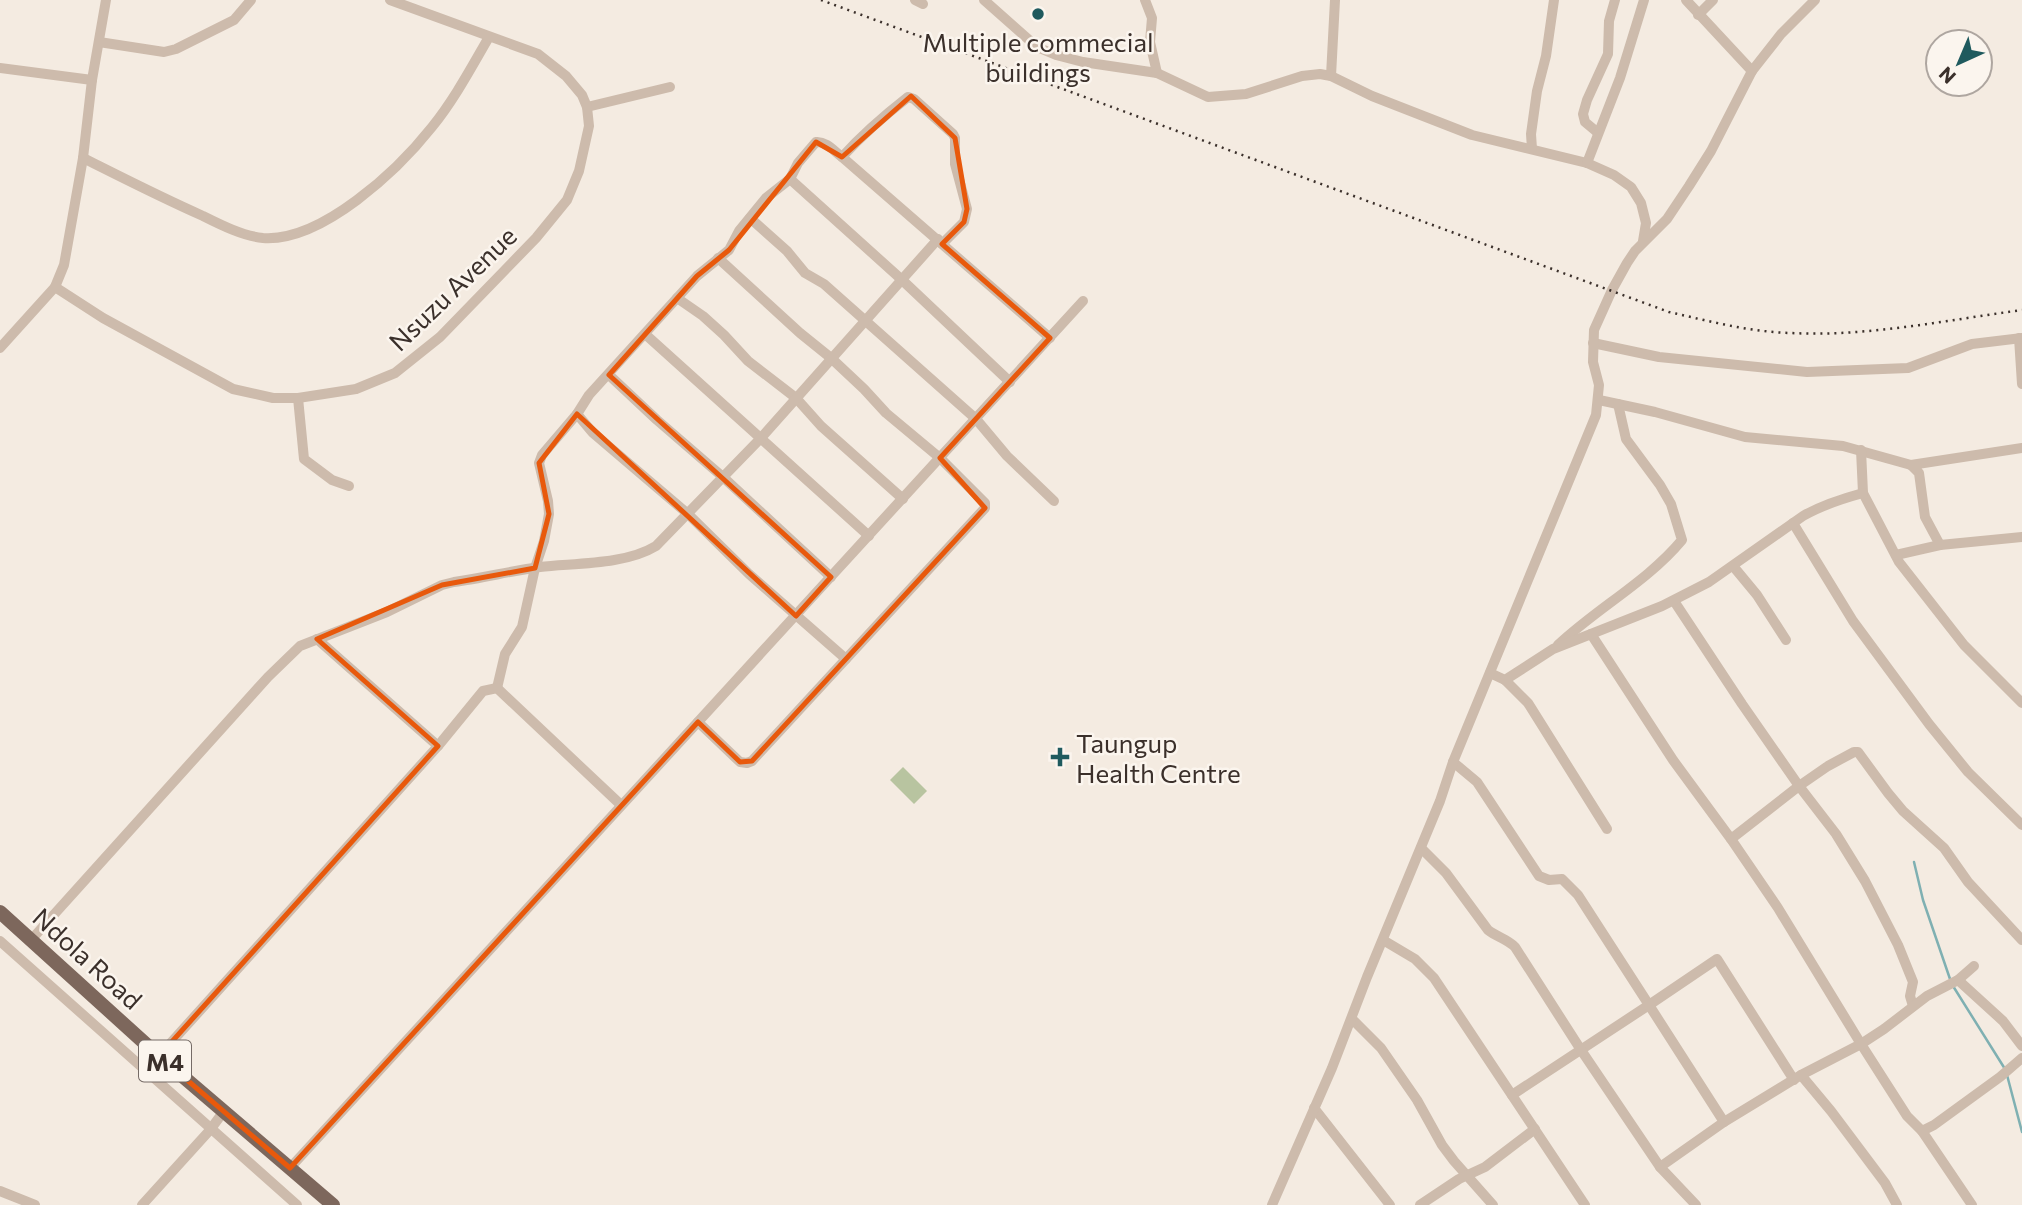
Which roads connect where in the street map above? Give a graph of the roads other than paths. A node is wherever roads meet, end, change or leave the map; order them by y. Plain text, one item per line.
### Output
1 (106, 0) edge
2 (251, 0) edge
3 (390, 0) edge
4 (984, 0) edge
5 (1145, 0) edge
6 (1335, 0) edge
7 (1554, 0) edge
8 (1615, 0) edge
9 (1644, 0) edge
10 (1686, 0) edge
11 (1713, 0) edge
12 (1815, 0) edge
13 (1698, 15) junction
14 (489, 37) junction
15 (99, 42) junction
16 (0, 68) edge
17 (1752, 71) junction
18 (1157, 73) junction
19 (1331, 76) junction
20 (92, 80) junction
21 (670, 87) dead end
22 (587, 107) junction
23 (1597, 132) junction
24 (1532, 149) junction
25 (842, 157) junction
26 (83, 158) junction
27 (1587, 163) junction
28 (790, 179) junction
29 (750, 218) junction
30 (1643, 241) junction
31 (940, 242) junction
32 (718, 258) junction
33 (901, 279) junction
34 (55, 288) junction
35 (677, 298) junction
36 (1083, 301) dead end
37 (865, 320) junction
38 (645, 334) junction
39 (1050, 338) junction
40 (2020, 338) edge
41 (1593, 343) junction
42 (0, 348) edge
43 (831, 358) junction
44 (609, 375) junction
45 (1010, 382) junction
46 (2022, 384) edge
47 (298, 398) junction
48 (796, 398) junction
49 (1599, 400) junction
50 (1618, 404) junction
51 (577, 414) junction
52 (976, 419) junction
53 (761, 438) junction
54 (2022, 448) edge
55 (1861, 450) junction
56 (940, 458) junction
57 (1910, 465) junction
58 (724, 478) junction
59 (349, 486) dead end
60 (1863, 493) junction
61 (902, 499) junction
62 (1054, 501) dead end
63 (688, 514) junction
64 (1793, 523) junction
65 (869, 536) junction
66 (2021, 540) edge
67 (1940, 545) junction
68 (1896, 555) junction
69 (1733, 566) junction
70 (534, 568) junction
71 (831, 578) junction
72 (1674, 601) junction
73 (796, 615) junction
74 (1591, 634) junction
75 (317, 639) junction
76 (1786, 640) dead end
77 (1553, 649) junction
78 (846, 659) junction
79 (1490, 673) junction
80 (1505, 680) junction
81 (497, 688) junction
82 (2022, 703) edge
83 (698, 722) junction
84 (438, 746) junction
85 (1453, 762) junction
86 (1799, 786) junction
87 (621, 805) junction
88 (2022, 825) edge
89 (1607, 829) dead end
90 (1731, 839) junction
91 (1421, 848) junction
92 (0, 912) edge
93 (31, 940) junction
94 (1383, 940) junction
95 (2022, 940) edge
96 (0, 941) edge
97 (1974, 966) dead end
98 (1952, 982) junction
99 (1649, 1005) junction
100 (1913, 1006) junction
101 (1352, 1019) junction
102 (1861, 1044) junction
103 (2022, 1046) edge
104 (1581, 1050) junction
105 (159, 1056) junction
106 (2022, 1058) edge
107 (1797, 1077) junction
108 (1513, 1095) junction
109 (1314, 1108) junction
110 (224, 1111) junction
111 (1724, 1122) junction
112 (210, 1129) junction
113 (1535, 1129) junction
114 (1922, 1131) junction
115 (1660, 1167) junction
116 (290, 1168) junction
117 (1468, 1176) junction
118 (0, 1191) edge
119 (35, 1205) edge
120 (142, 1205) edge
121 (297, 1205) edge
122 (334, 1205) edge
123 (1272, 1205) edge
124 (1390, 1205) edge
125 (1420, 1205) edge
126 (1493, 1205) edge
127 (1585, 1205) edge
128 (1696, 1205) edge
129 (1897, 1205) edge
130 (1972, 1205) edge

1 - 15 street
2 - 15 street
3 - 14 street
4 - 18 street
5 - 18 street
6 - 19 street
7 - 24 street
8 - 23 street
9 - 23 street
10 - 13 street
11 - 13 street
12 - 17 street
13 - 17 street
14 - 22 street
14 - 26 street
15 - 20 street
16 - 20 street
17 - 30 street
18 - 19 street
19 - 24 street
20 - 26 street
21 - 22 street
22 - 47 street, Nsuzu Avenue
23 - 27 street
24 - 27 street
25 - 28 street
25 - 31 street
25 - 31 street
26 - 34 street
27 - 30 street
28 - 29 street
28 - 33 street
29 - 32 street
29 - 37 street
30 - 41 street
31 - 33 street
31 - 39 street
32 - 35 street
32 - 43 street
33 - 37 street
33 - 45 street
34 - 42 street
34 - 47 street, Nsuzu Avenue
35 - 38 street
35 - 48 street
36 - 39 street
37 - 43 street
37 - 52 street
38 - 44 street
38 - 53 street
39 - 45 street
40 - 41 street
40 - 46 street
41 - 49 street
43 - 48 street
43 - 56 street
44 - 51 street
44 - 58 street
45 - 52 street
47 - 59 street
48 - 53 street
48 - 61 street
49 - 50 street
49 - 79 street
50 - 55 street
50 - 77 street
51 - 63 street
51 - 70 street
52 - 56 street
52 - 62 street
53 - 58 street
53 - 65 street
54 - 57 street
55 - 57 street
55 - 60 street
56 - 61 street
56 - 78 street
57 - 67 street
58 - 63 street
58 - 71 street
60 - 64 street
60 - 68 street
61 - 65 street
63 - 70 street
63 - 73 street
64 - 69 street
64 - 88 street
65 - 71 street
66 - 67 street
67 - 68 street
68 - 82 street
69 - 72 street
69 - 76 street
70 - 75 street
70 - 81 street
71 - 73 street
72 - 74 street
72 - 86 street
73 - 78 street
73 - 83 street
74 - 77 street
74 - 90 street
75 - 84 street
75 - 93 street
77 - 80 street
78 - 83 street
79 - 80 street
79 - 85 street
80 - 89 street
81 - 84 street
81 - 87 street
83 - 87 street
84 - 105 street
85 - 91 street
85 - 99 street
86 - 90 street
86 - 95 street
86 - 100 street
87 - 116 street
90 - 102 street
91 - 94 street
91 - 104 street
92 - 93 main road, Ndola Road / M4
93 - 105 main road, Ndola Road / M4
94 - 101 street
94 - 108 street
96 - 112 street
97 - 98 street
98 - 100 street
98 - 103 street
99 - 104 street
99 - 107 street
99 - 111 street
100 - 102 street
101 - 109 street
101 - 117 street
102 - 107 street
102 - 114 street
104 - 108 street
104 - 115 street
105 - 110 main road, Ndola Road / M4
106 - 114 street
107 - 111 street
107 - 129 street
108 - 113 street
109 - 123 street
109 - 124 street
110 - 112 street
110 - 116 main road, Ndola Road / M4
111 - 115 street
112 - 120 street
112 - 121 street
113 - 117 street
113 - 127 street
114 - 130 street
115 - 128 street
116 - 122 main road, Ndola Road / M4
117 - 125 street
117 - 126 street
118 - 119 street

